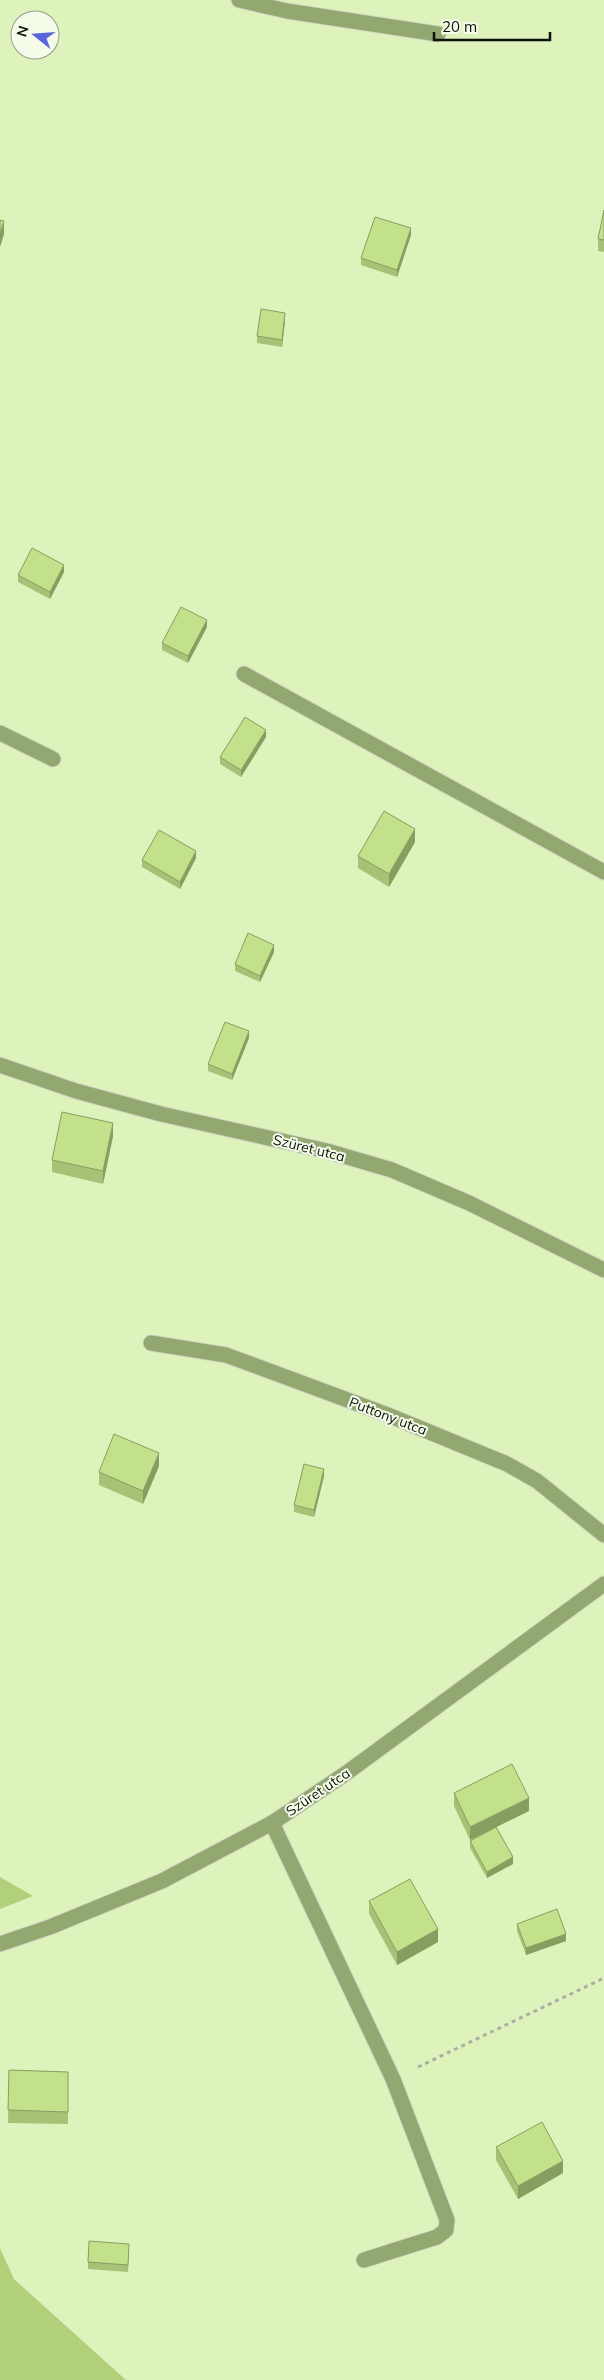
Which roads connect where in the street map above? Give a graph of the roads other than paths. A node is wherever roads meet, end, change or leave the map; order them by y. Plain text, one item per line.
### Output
1 (238, 0) edge
2 (438, 34) dead end
3 (244, 674) dead end
4 (0, 733) edge
5 (54, 759) dead end
6 (604, 872) edge
7 (0, 1065) edge
8 (604, 1270) edge
9 (151, 1343) dead end
10 (604, 1535) edge
11 (604, 1584) edge
12 (272, 1823) junction
13 (0, 1944) edge
14 (364, 2260) dead end

1 - 2 street
3 - 6 street
4 - 5 street
7 - 8 street, Szüret utca
9 - 10 street, Puttony utca
11 - 12 street, Szüret utca
12 - 13 street, Szüret utca
12 - 14 street

